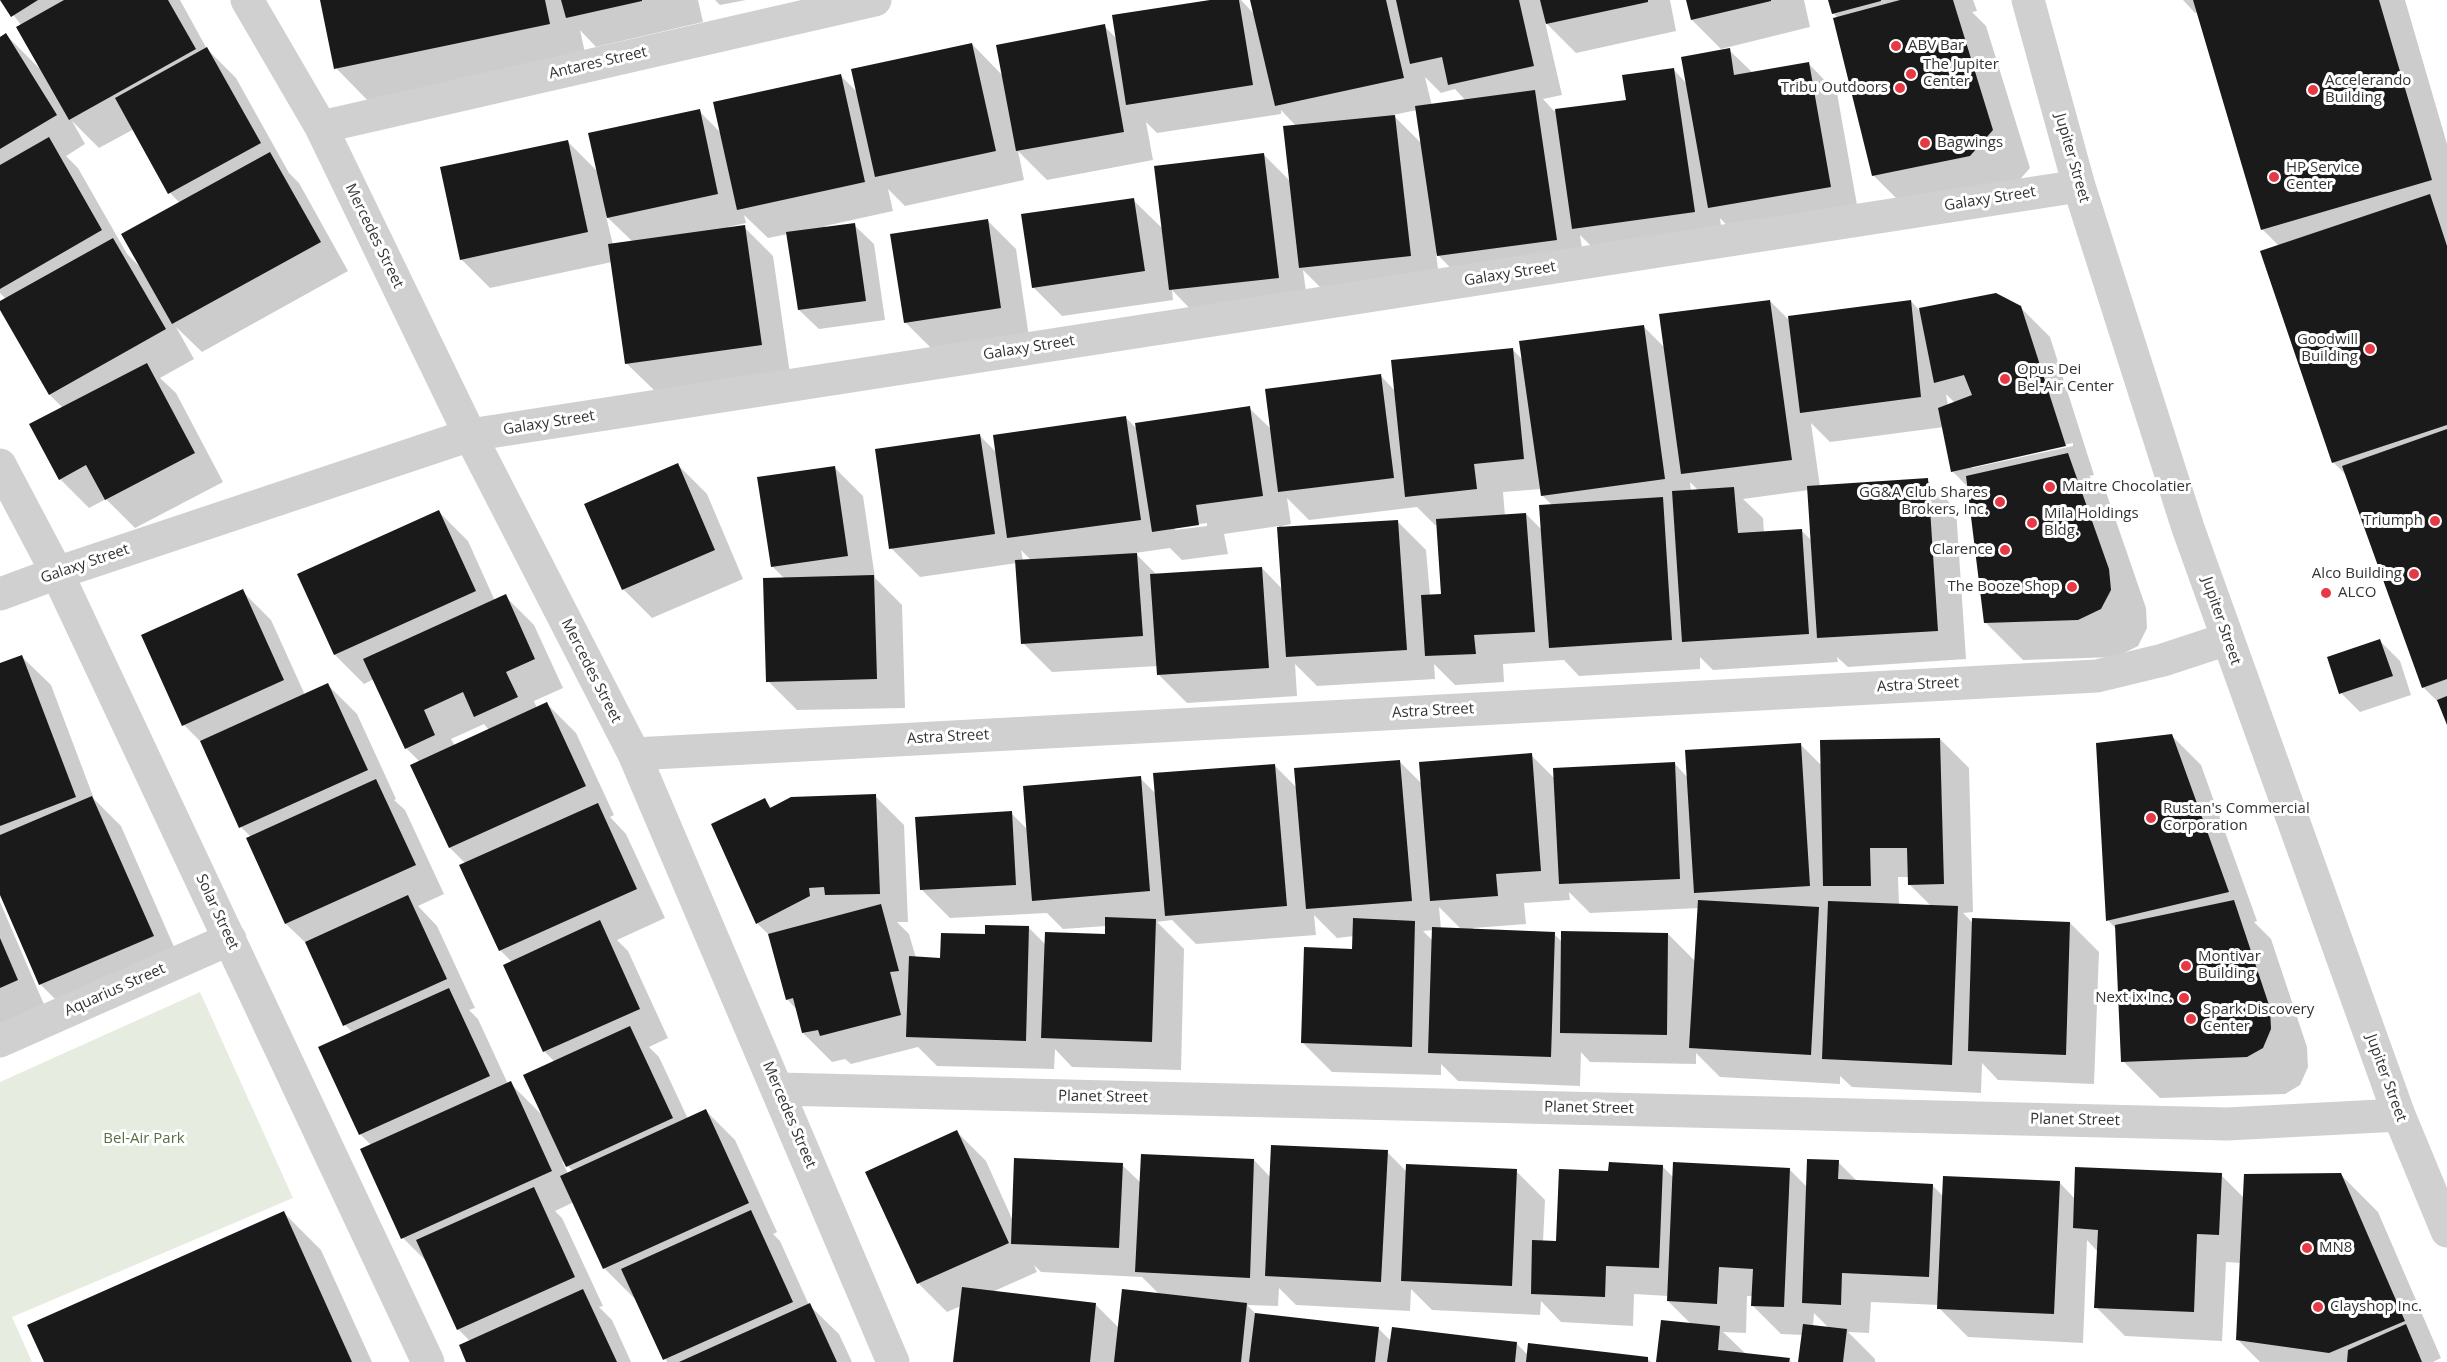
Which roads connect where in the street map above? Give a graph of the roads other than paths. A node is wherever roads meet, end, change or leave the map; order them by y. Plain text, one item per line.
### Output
1 (247, 0) edge
2 (875, 0) edge
3 (2028, 0) edge
4 (321, 127) junction
5 (2079, 186) junction
6 (470, 435) junction
7 (0, 465) edge
8 (57, 573) junction
9 (0, 594) edge
10 (2227, 639) junction
11 (633, 754) junction
12 (230, 939) junction
13 (0, 1041) edge
14 (778, 1089) junction
15 (2399, 1115) junction
16 (2447, 1231) edge
17 (428, 1362) edge
18 (893, 1362) edge

1 - 4 street, Mercedes Street
2 - 4 street, Antares Street
3 - 5 street, Jupiter Street
4 - 6 street, Mercedes Street
5 - 6 street, Galaxy Street
5 - 10 street, Jupiter Street
6 - 8 street, Galaxy Street
6 - 11 street, Mercedes Street
7 - 8 street, Solar Street
8 - 9 street, Galaxy Street
8 - 12 street, Solar Street
10 - 11 street, Astra Street
10 - 15 street, Jupiter Street
11 - 14 street, Mercedes Street
12 - 13 street, Aquarius Street
12 - 17 street, Solar Street
14 - 15 street, Planet Street
14 - 18 street, Mercedes Street
15 - 16 street, Jupiter Street

